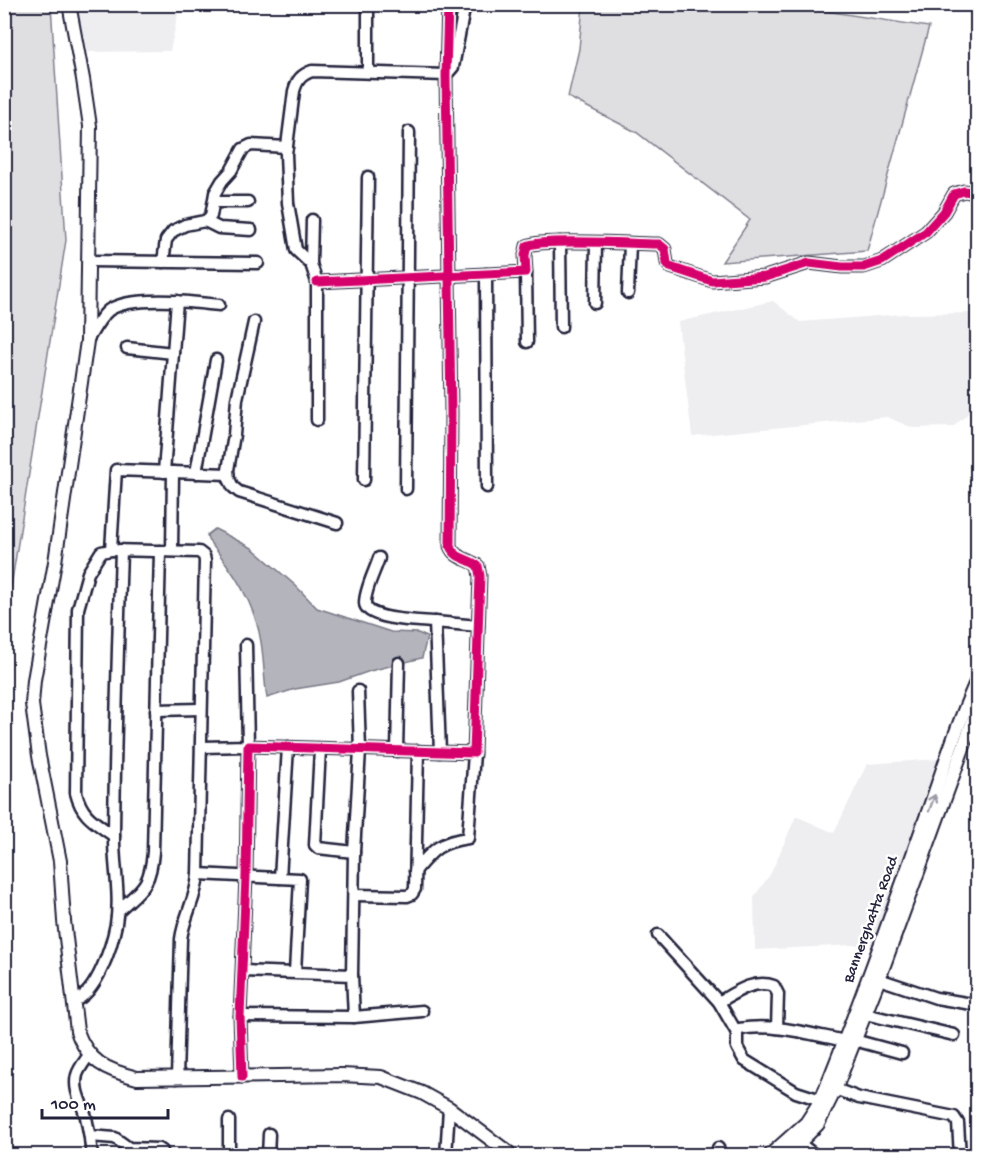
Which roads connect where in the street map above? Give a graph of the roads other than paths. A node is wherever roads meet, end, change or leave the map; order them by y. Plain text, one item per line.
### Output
1 (69, 4) edge
2 (368, 4) edge
3 (447, 4) edge
4 (465, 4) edge
5 (368, 72) junction
6 (446, 75) junction
7 (409, 132) dead end
8 (287, 147) junction
9 (368, 177) dead end
10 (978, 193) edge
11 (214, 202) junction
12 (248, 202) dead end
13 (312, 220) dead end
14 (205, 221) junction
15 (251, 230) dead end
16 (560, 242) junction
17 (596, 243) junction
18 (630, 244) junction
19 (88, 261) junction
20 (163, 262) junction
21 (258, 263) dead end
22 (311, 264) junction
23 (526, 272) junction
24 (486, 274) junction
25 (407, 276) junction
26 (449, 276) junction
27 (366, 278) junction
28 (316, 282) junction
29 (628, 293) dead end
30 (177, 301) junction
31 (595, 303) dead end
32 (219, 305) dead end
33 (254, 322) dead end
34 (561, 327) dead end
35 (87, 340) junction
36 (527, 342) dead end
37 (127, 348) dead end
38 (173, 353) junction
39 (216, 360) dead end
40 (317, 420) dead end
41 (168, 472) junction
42 (196, 473) junction
43 (228, 474) junction
44 (364, 480) dead end
45 (487, 487) dead end
46 (406, 489) dead end
47 (337, 524) dead end
48 (116, 550) junction
49 (160, 551) junction
50 (172, 551) junction
51 (379, 558) dead end
52 (435, 622) junction
53 (478, 626) junction
54 (246, 645) dead end
55 (399, 663) dead end
56 (978, 678) edge
57 (358, 691) dead end
58 (978, 707) edge
59 (201, 709) junction
60 (156, 710) junction
61 (248, 746) junction
62 (201, 747) junction
63 (288, 747) junction
64 (320, 749) junction
65 (360, 750) junction
66 (397, 751) junction
67 (418, 751) junction
68 (440, 752) junction
69 (474, 753) junction
70 (927, 832) junction
71 (114, 836) junction
72 (354, 852) junction
73 (415, 870) junction
74 (198, 874) junction
75 (246, 877) junction
76 (280, 878) junction
77 (354, 895) junction
78 (118, 911) junction
79 (658, 934) dead end
80 (243, 971) junction
81 (296, 972) junction
82 (352, 975) junction
83 (879, 979) junction
84 (74, 1001) junction
85 (719, 1002) junction
86 (978, 1005) edge
87 (422, 1011) dead end
88 (865, 1014) junction
89 (240, 1016) junction
90 (354, 1017) junction
91 (777, 1028) junction
92 (737, 1033) junction
93 (954, 1035) dead end
94 (849, 1041) junction
95 (902, 1053) dead end
96 (89, 1055) junction
97 (242, 1077) junction
98 (177, 1078) junction
99 (831, 1088) junction
100 (821, 1100) junction
101 (448, 1108) junction
102 (229, 1120) dead end
103 (269, 1134) dead end
104 (90, 1136) junction
105 (799, 1143) junction
106 (92, 1155) edge
107 (162, 1155) edge
108 (229, 1155) edge
109 (268, 1155) edge
110 (446, 1155) edge
111 (513, 1155) edge
112 (769, 1155) edge
113 (783, 1155) edge
114 (816, 1155) edge
115 (960, 1155) edge

1 - 19 main road
2 - 5 street
3 - 6 street
4 - 6 street
5 - 6 street
5 - 8 street
6 - 26 street
7 - 25 street
8 - 11 street
8 - 22 street
9 - 27 street
10 - 18 street
11 - 12 street
11 - 14 street
13 - 22 street
14 - 15 street
14 - 20 street
16 - 17 street
16 - 23 street
16 - 34 street
17 - 18 street
17 - 31 street
18 - 29 street
19 - 20 street
19 - 35 main road
20 - 21 street
22 - 28 street
23 - 24 street
23 - 36 street
24 - 26 street
24 - 45 street
25 - 26 street
25 - 27 street
25 - 46 street
26 - 53 street
27 - 28 street
27 - 44 street
28 - 40 street
30 - 32 street
30 - 35 street
30 - 38 street
33 - 43 street
35 - 84 main road
37 - 38 street
38 - 41 street
39 - 42 street
41 - 42 street
41 - 48 street
41 - 50 street
42 - 43 street
43 - 47 street
48 - 49 street
48 - 71 street
48 - 71 street
49 - 50 street
49 - 60 street
50 - 59 street
51 - 52 street
52 - 53 street
52 - 68 street
53 - 69 street
54 - 61 street
55 - 66 street
70 -> 56 main road, Bannerghatta Road
57 - 65 street
58 - 70 main road, Bannerghatta Road
59 - 60 street
59 - 62 street
60 - 78 street
61 - 62 street
61 - 63 street
61 - 75 street
62 - 74 street
63 - 64 street
63 - 76 street
64 - 65 street
64 - 72 street
65 - 66 street
65 - 72 street
66 - 67 street
67 - 68 street
67 - 73 street
68 - 69 street
69 - 73 street
70 - 83 main road, Bannerghatta Road
70 - 94 main road, Bannerghatta Road
71 - 78 street
72 - 77 street
73 - 77 street
74 - 75 street
74 - 98 street
75 - 76 street
75 - 80 street
76 - 81 street
77 - 82 street
78 - 84 street
79 - 85 street
80 - 81 street
80 - 89 street
81 - 82 street
82 - 90 street
83 - 86 street
83 - 88 main road, Bannerghatta Road
84 - 96 main road
85 - 91 street
85 - 92 street
87 - 90 street
88 - 93 street
88 - 94 main road, Bannerghatta Road
89 - 90 street
89 - 97 street
91 - 92 street
91 - 94 street
92 - 100 street
94 - 95 street
94 - 99 main road, Bannerghatta Road
96 - 98 main road
96 - 104 street
97 - 98 main road
97 - 101 main road
99 - 100 main road, Bannerghatta Road
99 - 105 main road, Bannerghatta Road
99 - 115 street
100 - 112 main road, Bannerghatta Road
101 - 110 street
101 - 111 main road
102 - 108 street
103 - 109 street
104 - 106 street
104 - 107 street
105 - 113 main road, Bannerghatta Road
105 - 114 street

